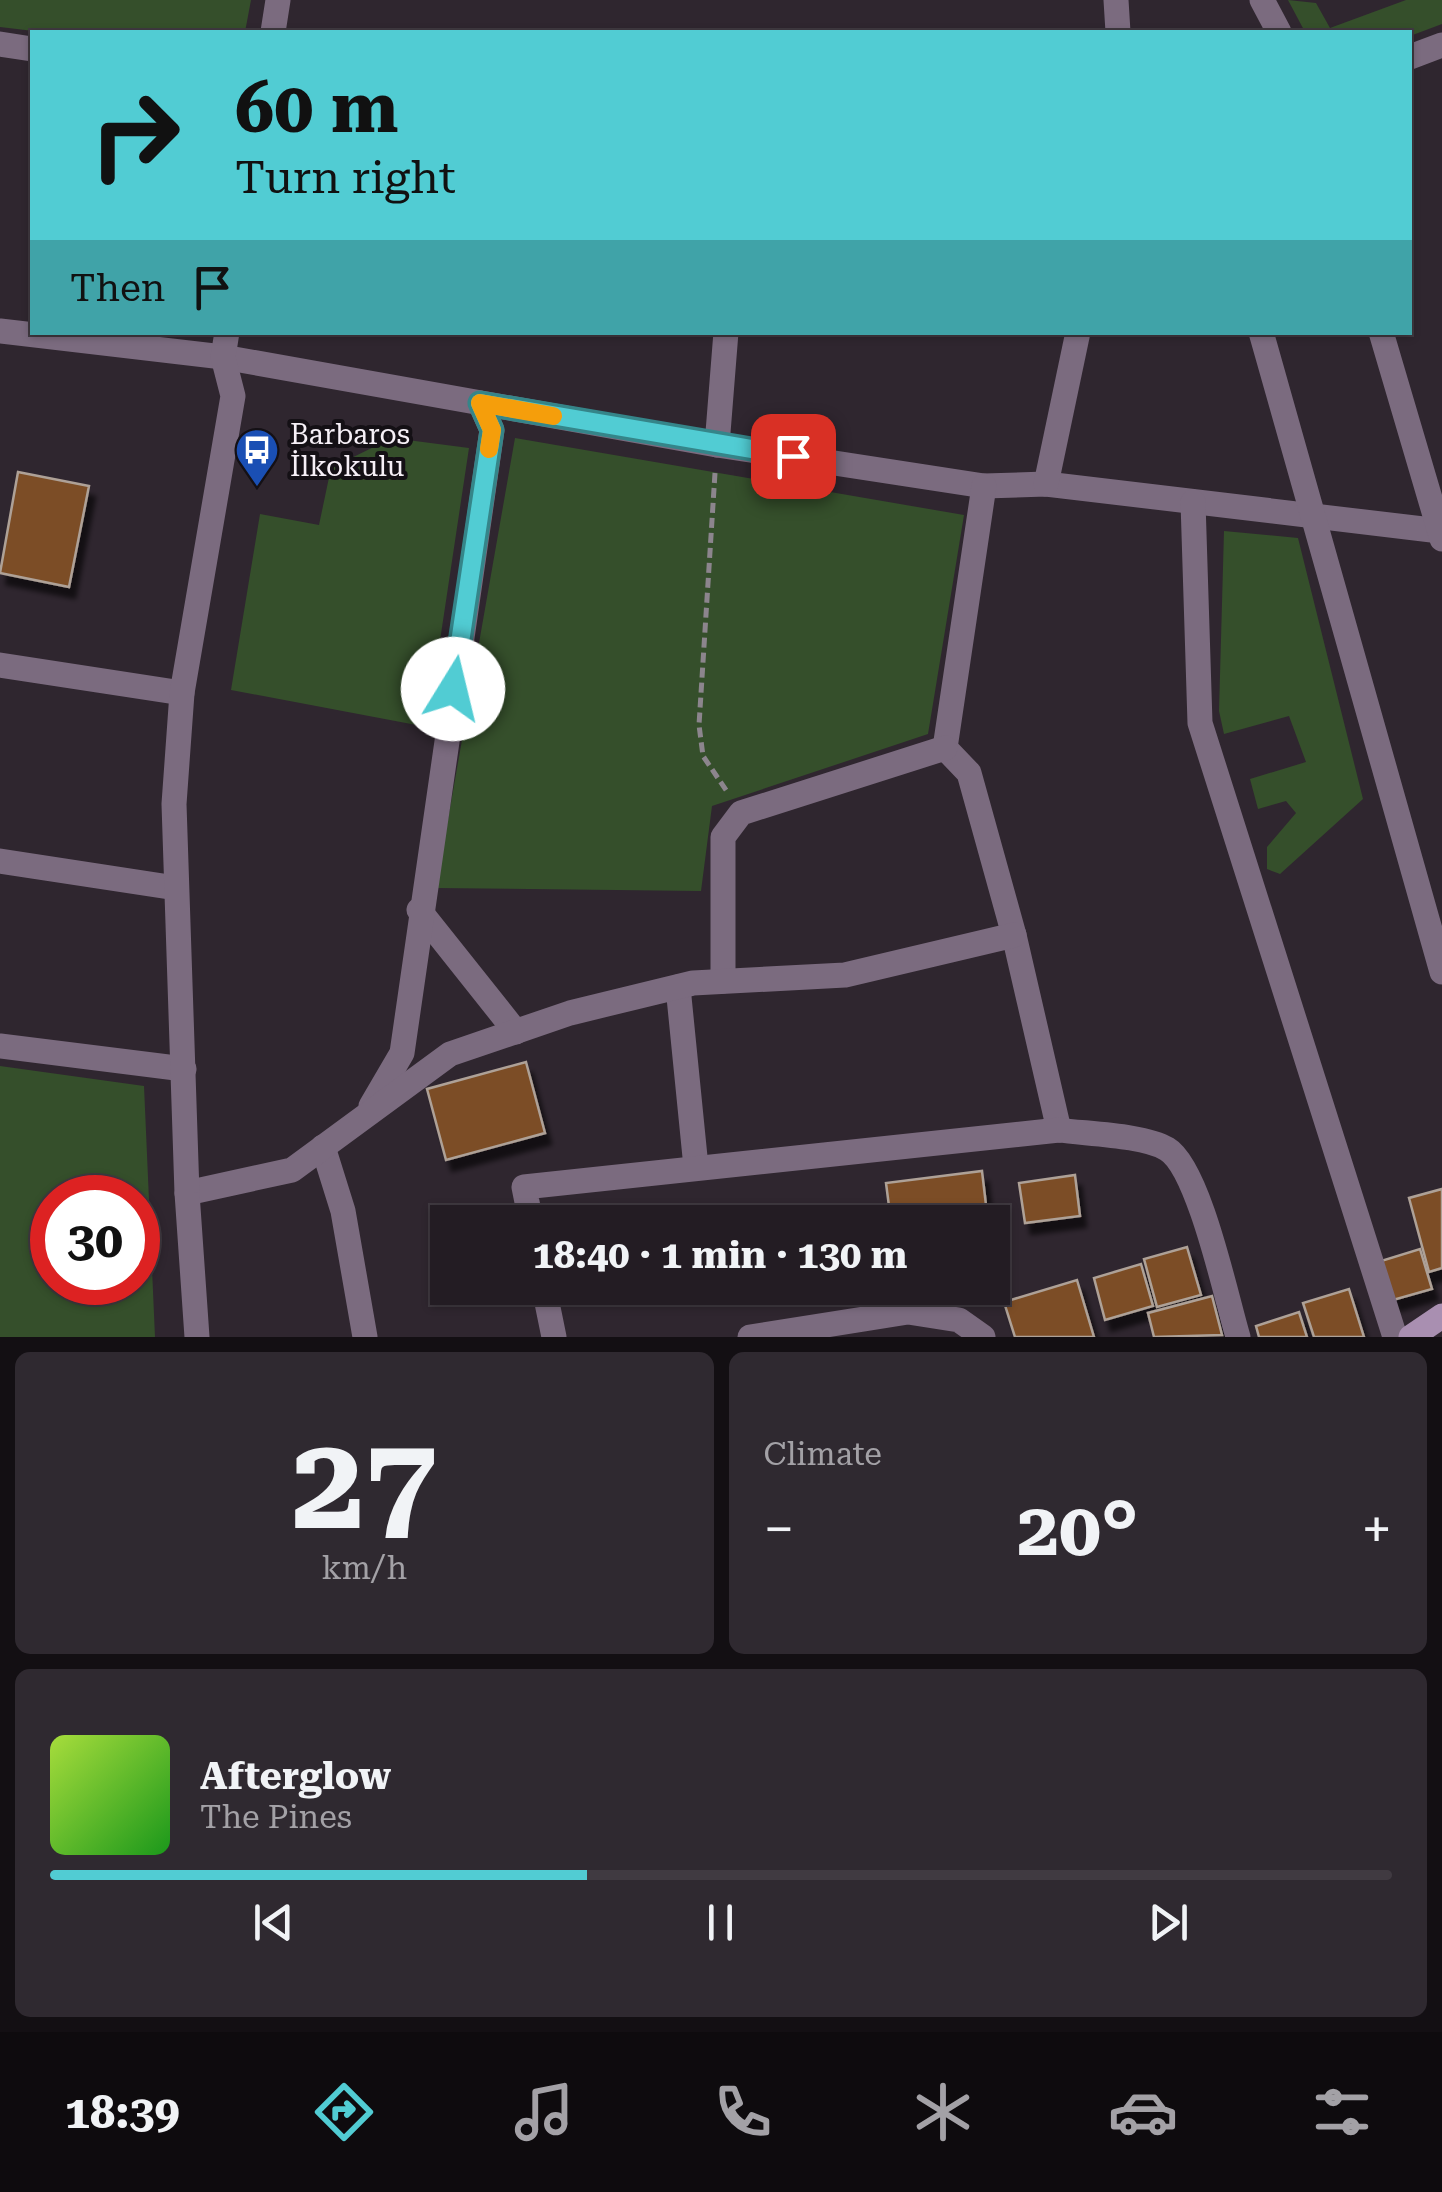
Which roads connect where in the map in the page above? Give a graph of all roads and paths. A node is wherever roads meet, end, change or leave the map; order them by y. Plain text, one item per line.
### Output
1 (278, 0) edge
2 (1116, 0) edge
3 (1262, 0) edge
4 (272, 30) edge
5 (1118, 30) edge
6 (1277, 30) edge
7 (0, 44) edge
8 (1442, 46) edge
9 (30, 49) edge
10 (1412, 55) edge
11 (0, 331) edge
12 (30, 333) edge
13 (64, 335) edge
14 (726, 335) edge
15 (1077, 335) edge
16 (1263, 335) edge
17 (1382, 335) edge
18 (225, 345) edge
19 (480, 403) junction
20 (717, 445) junction
21 (1046, 484) junction
22 (984, 486) junction
23 (1193, 502) junction
24 (1314, 516) junction
25 (1441, 536) edge
26 (0, 664) edge
27 (182, 693) junction
28 (945, 748) junction
29 (741, 813) junction
30 (0, 861) edge
31 (176, 888) junction
32 (420, 910) junction
33 (1014, 935) junction
34 (1442, 972) edge
35 (723, 982) junction
36 (678, 987) junction
37 (516, 1032) junction
38 (0, 1046) edge
39 (184, 1070) junction
40 (364, 1118) junction
41 (1059, 1130) junction
42 (323, 1147) junction
43 (696, 1167) junction
44 (187, 1193) junction
45 (528, 1205) edge
46 (547, 1305) edge
47 (1442, 1316) edge
48 (197, 1337) edge
49 (365, 1337) edge
50 (554, 1337) edge
51 (750, 1337) edge
52 (984, 1337) edge
53 (1238, 1337) edge
54 (1395, 1337) edge
55 (1411, 1337) edge

1 - 4 street
2 - 5 street
3 - 6 street
7 - 9 street
8 - 10 street
11 - 12 street
13 - 18 street
14 - 20 street
15 - 21 street
16 - 24 street
17 - 25 street
18 - 19 street
18 - 27 street
19 - 20 street
19 - 32 street
20 - 22 street
20 - 29 path
21 - 22 street
21 - 23 street
22 - 28 street
23 - 24 street
23 - 54 street
24 - 25 street
24 - 34 street
26 - 27 street
27 - 31 street
28 - 29 street
28 - 33 street
29 - 35 street
30 - 31 street
31 - 39 street
32 - 37 street
32 - 40 street
33 - 35 street
33 - 41 street
35 - 36 street
36 - 37 street
36 - 43 street
37 - 40 street
38 - 39 street
39 - 44 street
40 - 42 street
41 - 43 street
41 - 53 street
42 - 44 street
42 - 49 street
43 - 45 street
44 - 48 street
46 - 50 street
47 - 55 main road
51 - 52 street

